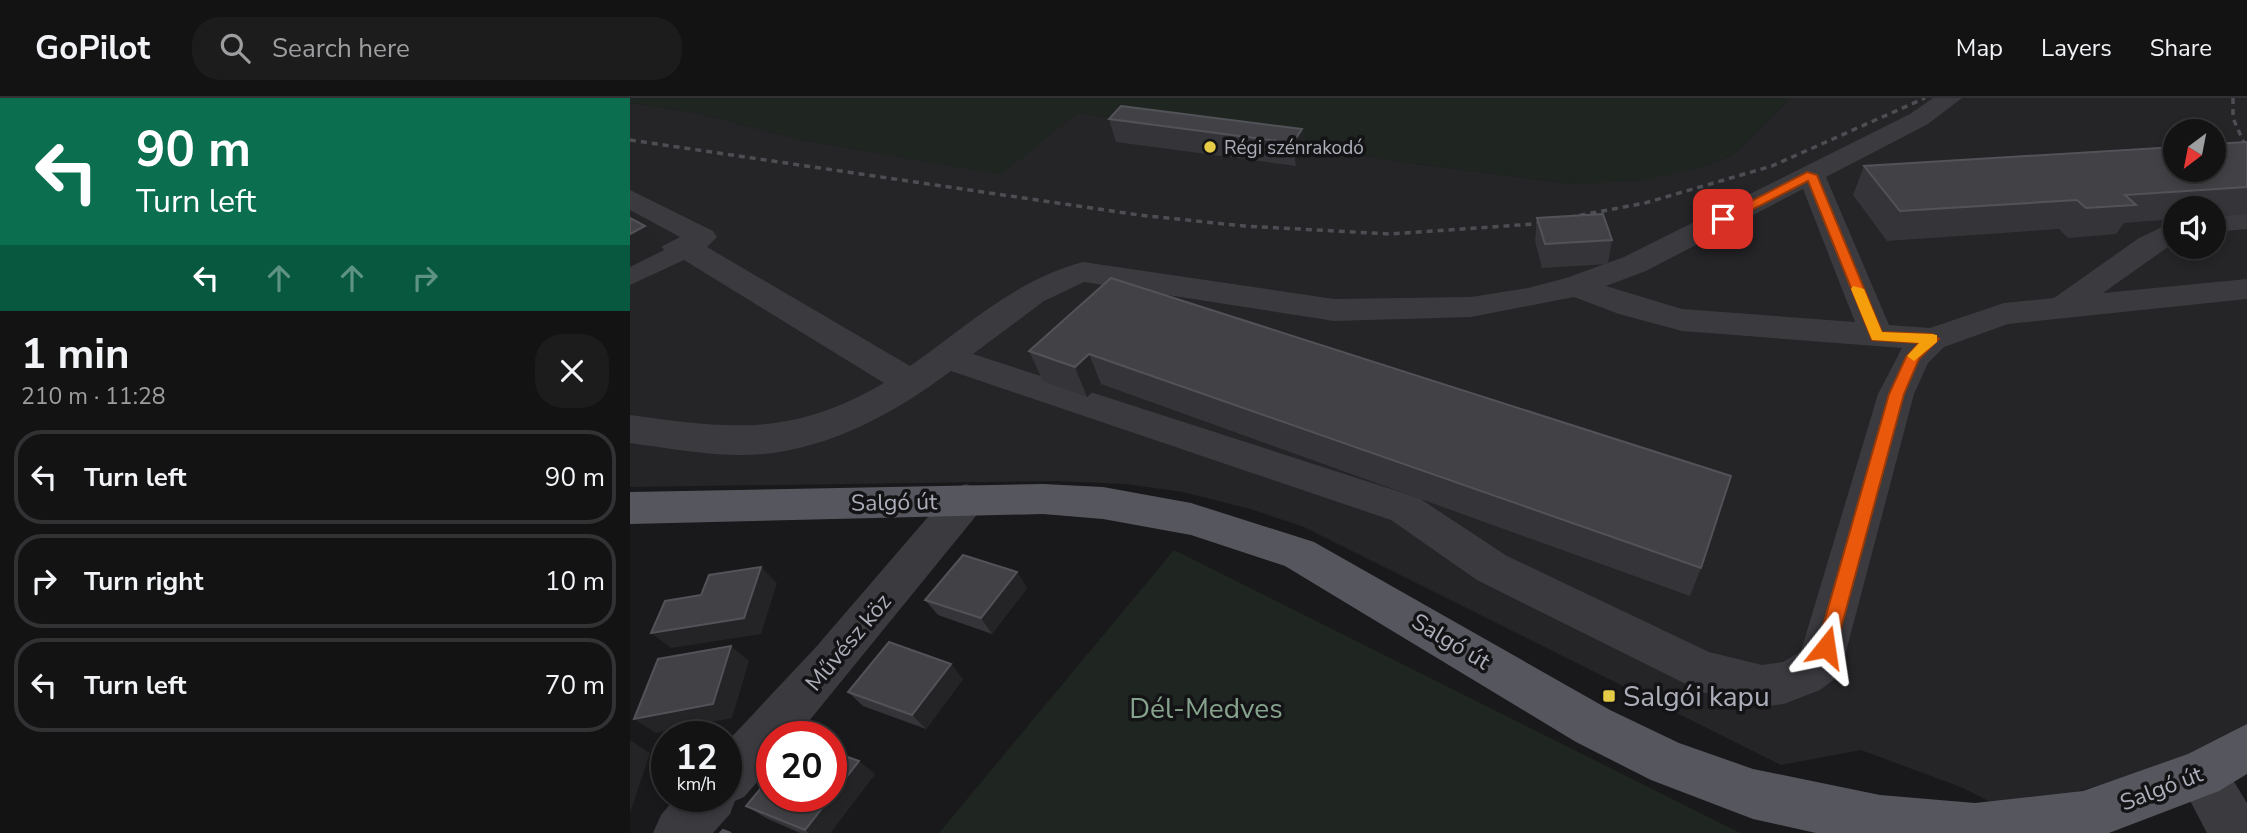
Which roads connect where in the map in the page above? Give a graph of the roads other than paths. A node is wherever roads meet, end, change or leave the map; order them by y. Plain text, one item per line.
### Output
1 (1950, 98) edge
2 (1811, 175) junction
3 (630, 199) edge
4 (2247, 220) edge
5 (2226, 222) edge
6 (2163, 237) edge
7 (685, 247) junction
8 (630, 275) edge
9 (1576, 286) junction
10 (2247, 289) edge
11 (2063, 308) junction
12 (1877, 336) junction
13 (1932, 339) junction
14 (946, 358) junction
15 (911, 383) junction
16 (630, 429) edge
17 (966, 500) junction
18 (630, 508) edge
19 (2247, 747) edge
20 (742, 762) edge
21 (2201, 774) junction
22 (698, 812) edge
23 (1976, 831) edge
24 (679, 833) edge
25 (2236, 833) edge

1 - 2 street
2 - 9 street
2 - 12 street
3 - 7 street
4 - 5 street
6 - 11 street
7 - 8 street
7 - 15 street
9 - 12 street
9 - 14 street
10 - 11 street
11 - 13 street
12 - 13 street
13 - 14 street
14 - 15 street
15 - 16 street
17 - 18 main road, Salgó út
17 - 20 street, Művész köz
17 - 23 main road, Salgó út
19 - 21 main road, Salgó út
21 - 23 main road, Salgó út
21 - 25 street
22 - 24 street

